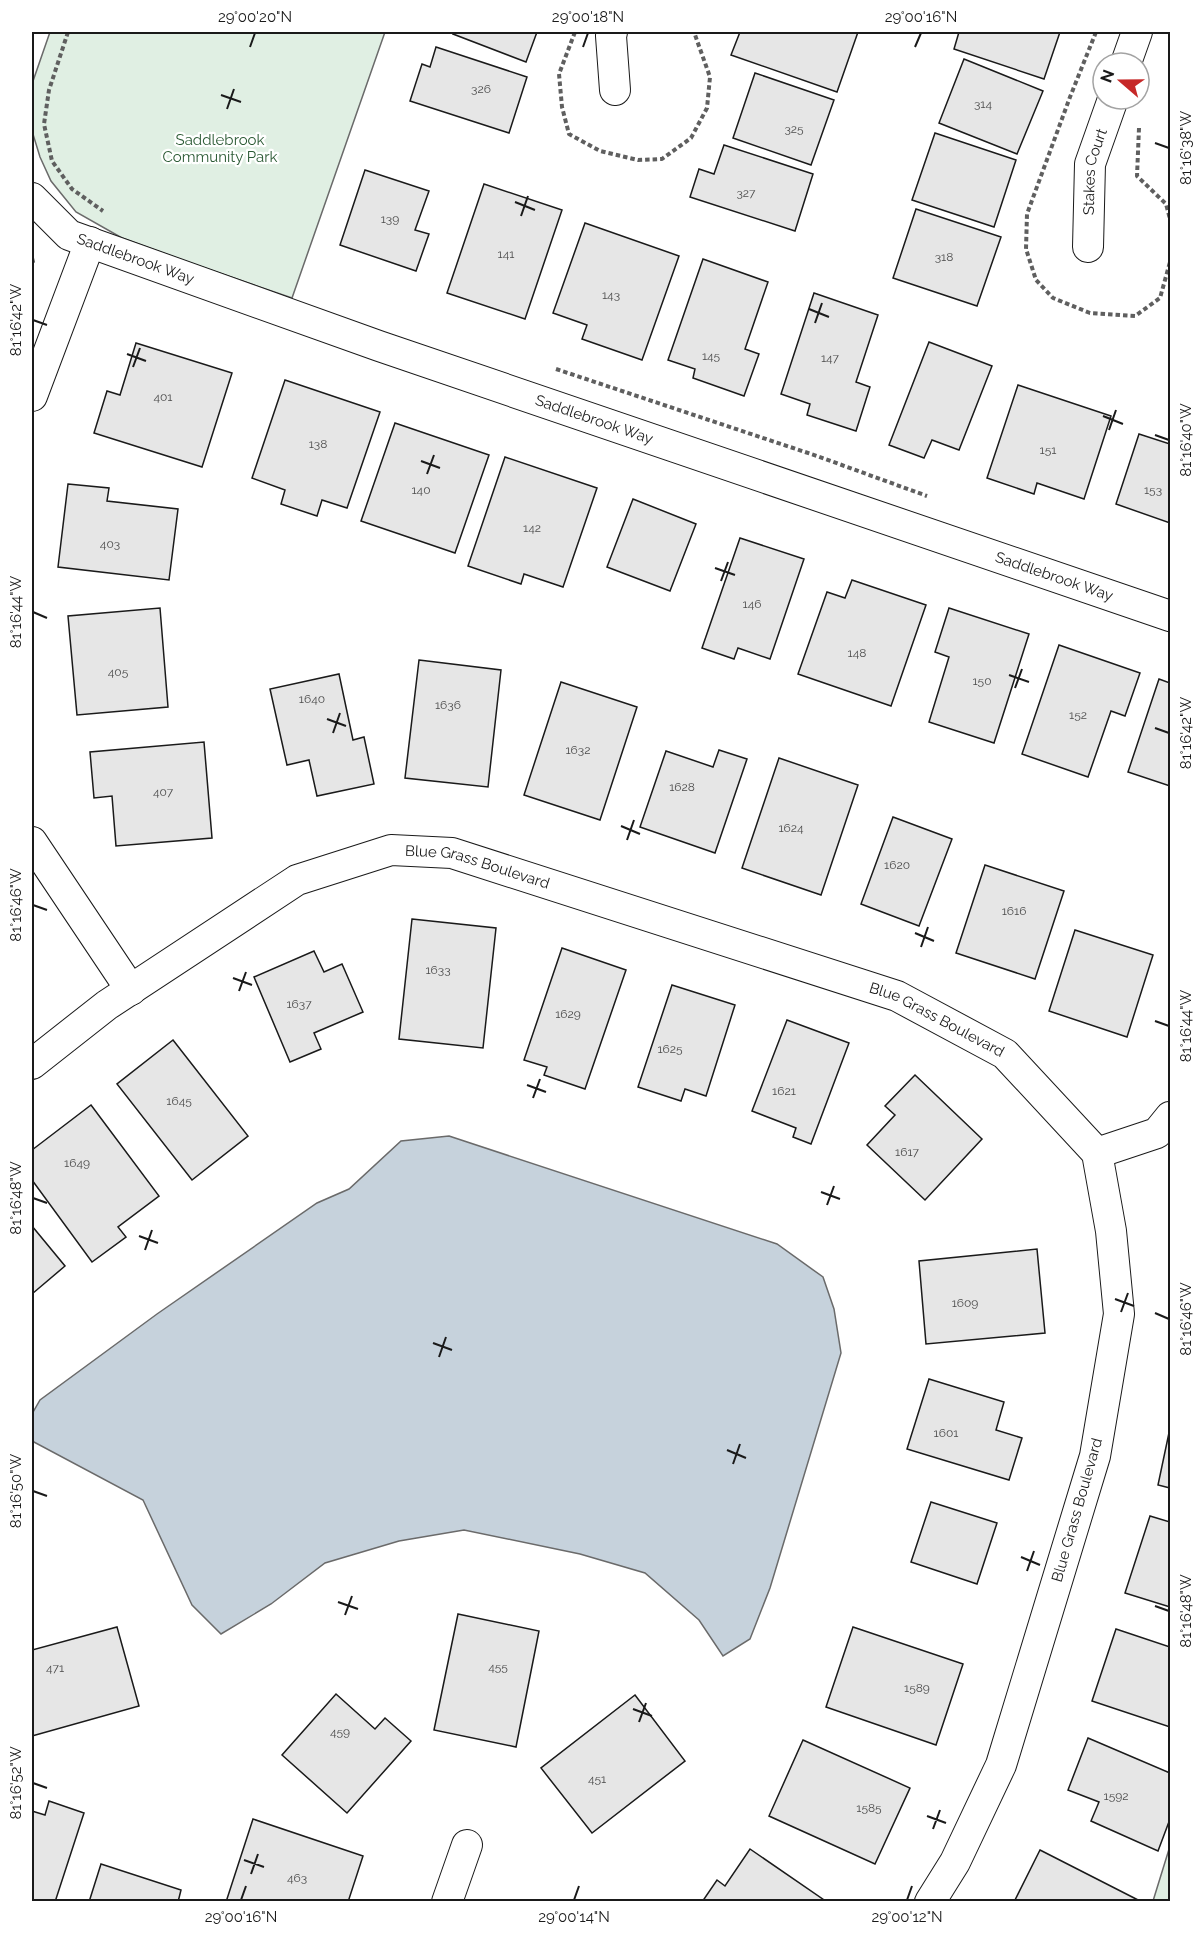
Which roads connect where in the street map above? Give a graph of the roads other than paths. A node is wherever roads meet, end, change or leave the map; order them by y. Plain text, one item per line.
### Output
1 (612, 32) edge
2 (1137, 32) edge
3 (1130, 51) edge
4 (615, 90) dead end
5 (1109, 111) edge
6 (32, 198) edge
7 (90, 242) junction
8 (1088, 247) dead end
9 (32, 396) edge
10 (1170, 616) edge
11 (32, 842) edge
12 (131, 990) junction
13 (32, 1064) edge
14 (1170, 1117) edge
15 (1097, 1153) junction
16 (467, 1845) dead end
17 (447, 1902) edge
18 (930, 1902) edge

1 - 4 street
2 - 3 street
5 - 8 street, Stakes Court
6 - 7 street, Saddlebrook Way
7 - 9 street
7 - 10 street, Saddlebrook Way
11 - 12 street
12 - 13 street, Blue Grass Boulevard
12 - 15 street, Blue Grass Boulevard
14 - 15 street
15 - 18 street, Blue Grass Boulevard
16 - 17 street

